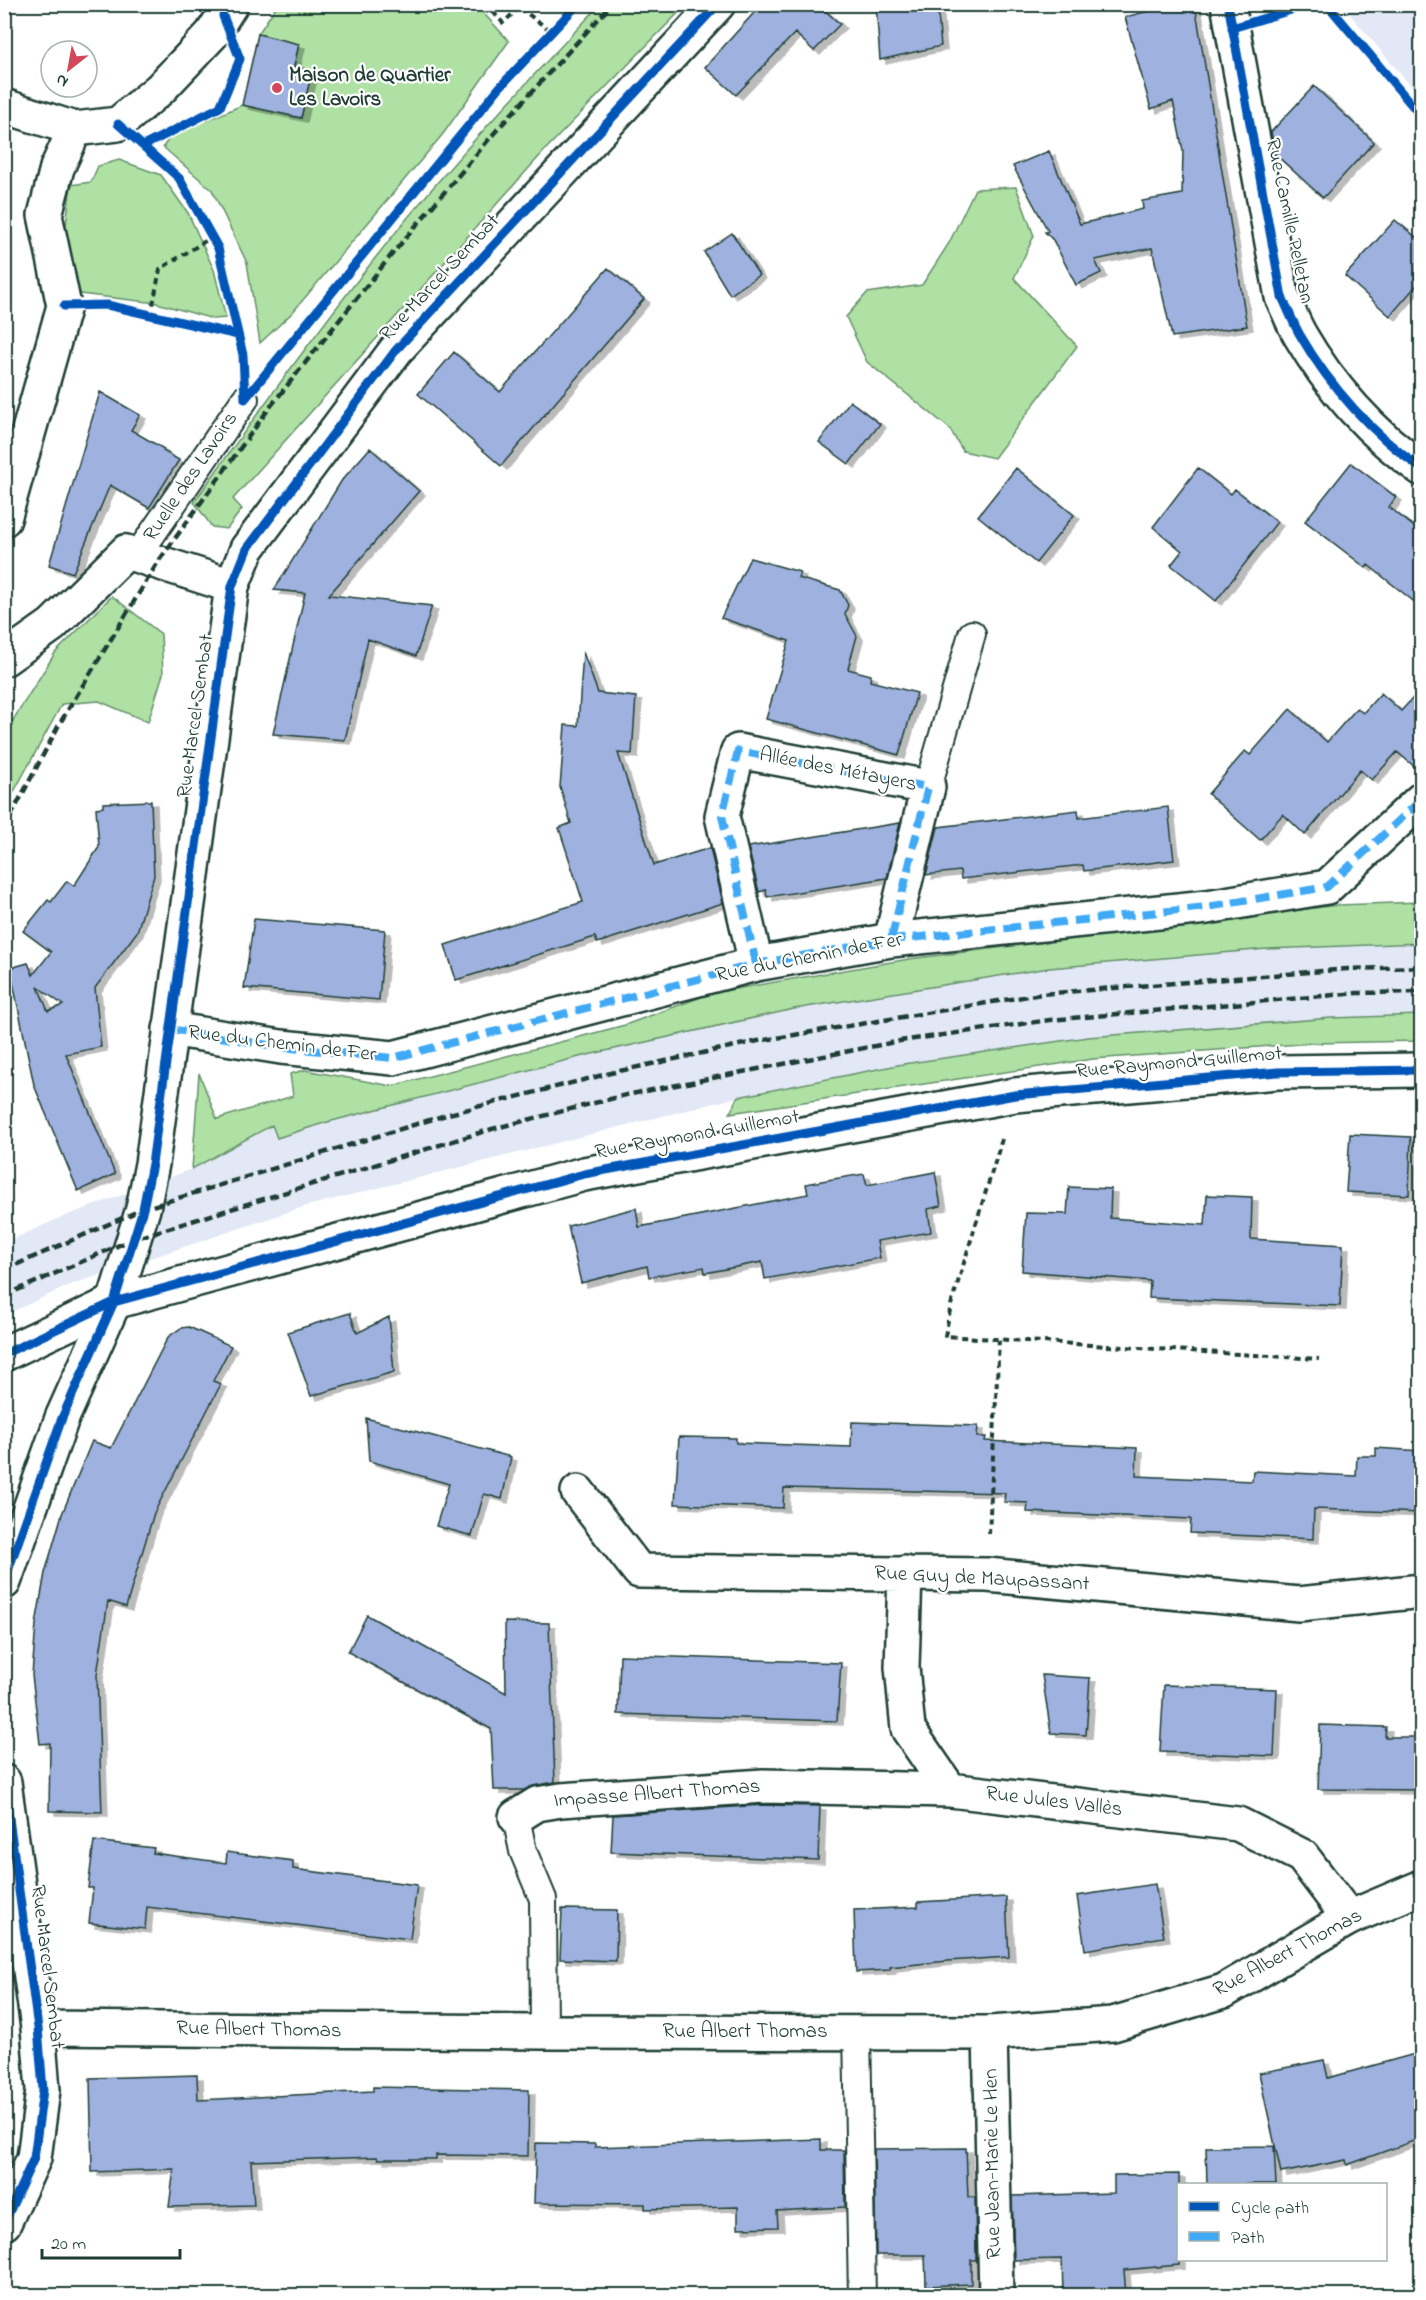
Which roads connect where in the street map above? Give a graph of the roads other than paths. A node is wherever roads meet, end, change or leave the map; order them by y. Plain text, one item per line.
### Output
1 (231, 4) edge
2 (718, 4) edge
3 (1228, 4) edge
4 (4, 106) edge
5 (75, 129) junction
6 (245, 399) dead end
7 (1422, 469) edge
8 (4, 519) edge
9 (137, 556) junction
10 (232, 586) junction
11 (972, 634) dead end
12 (4, 659) edge
13 (928, 787) junction
14 (1422, 799) edge
15 (891, 940) junction
16 (756, 964) junction
17 (170, 1029) junction
18 (1422, 1070) edge
19 (114, 1302) junction
20 (4, 1354) edge
21 (578, 1492) dead end
22 (905, 1573) junction
23 (4, 1582) edge
24 (1422, 1591) edge
25 (4, 1782) edge
26 (950, 1790) junction
27 (516, 1817) joint
28 (1422, 1887) edge
29 (1349, 1918) junction
30 (38, 2028) junction
31 (544, 2032) junction
32 (857, 2032) junction
33 (990, 2033) junction
34 (4, 2223) edge
35 (862, 2295) edge
36 (996, 2295) edge

1 - 5 street
2 - 10 street, Rue Marcel Sembat
3 - 7 street, Rue Camille Pelletan
4 - 5 street
5 - 8 street
6 - 9 lane, Ruelle des Lavoirs
9 - 10 street
9 - 12 street
10 - 17 street, Rue Marcel Sembat
11 - 13 lane
13 - 15 street, Allée des Métayers
13 - 16 street, Allée des Métayers
14 - 15 street, Rue du Chemin de Fer
15 - 16 street, Rue du Chemin de Fer
16 - 17 street, Rue du Chemin de Fer
17 - 19 street, Rue Marcel Sembat
18 - 19 street, Rue Raymond Guillemot
19 - 20 street, Rue Raymond Guillemot
19 - 23 street, Rue Marcel Sembat
21 - 22 street, Rue Guy de Maupassant
22 - 24 street, Rue Guy de Maupassant
22 - 26 street
25 - 30 street, Rue Marcel Sembat
26 - 27 street, Impasse Albert Thomas
26 - 29 street, Rue Jules Vallès
27 - 31 lane, Impasse Albert Thomas
28 - 29 street, Rue Albert Thomas
29 - 33 street, Rue Albert Thomas
30 - 31 street, Rue Albert Thomas
30 - 34 street, Rue Marcel Sembat
31 - 32 street, Rue Albert Thomas
32 - 33 street, Rue Albert Thomas
32 - 35 lane
33 - 36 street, Rue Jean-Marie Le Hen

